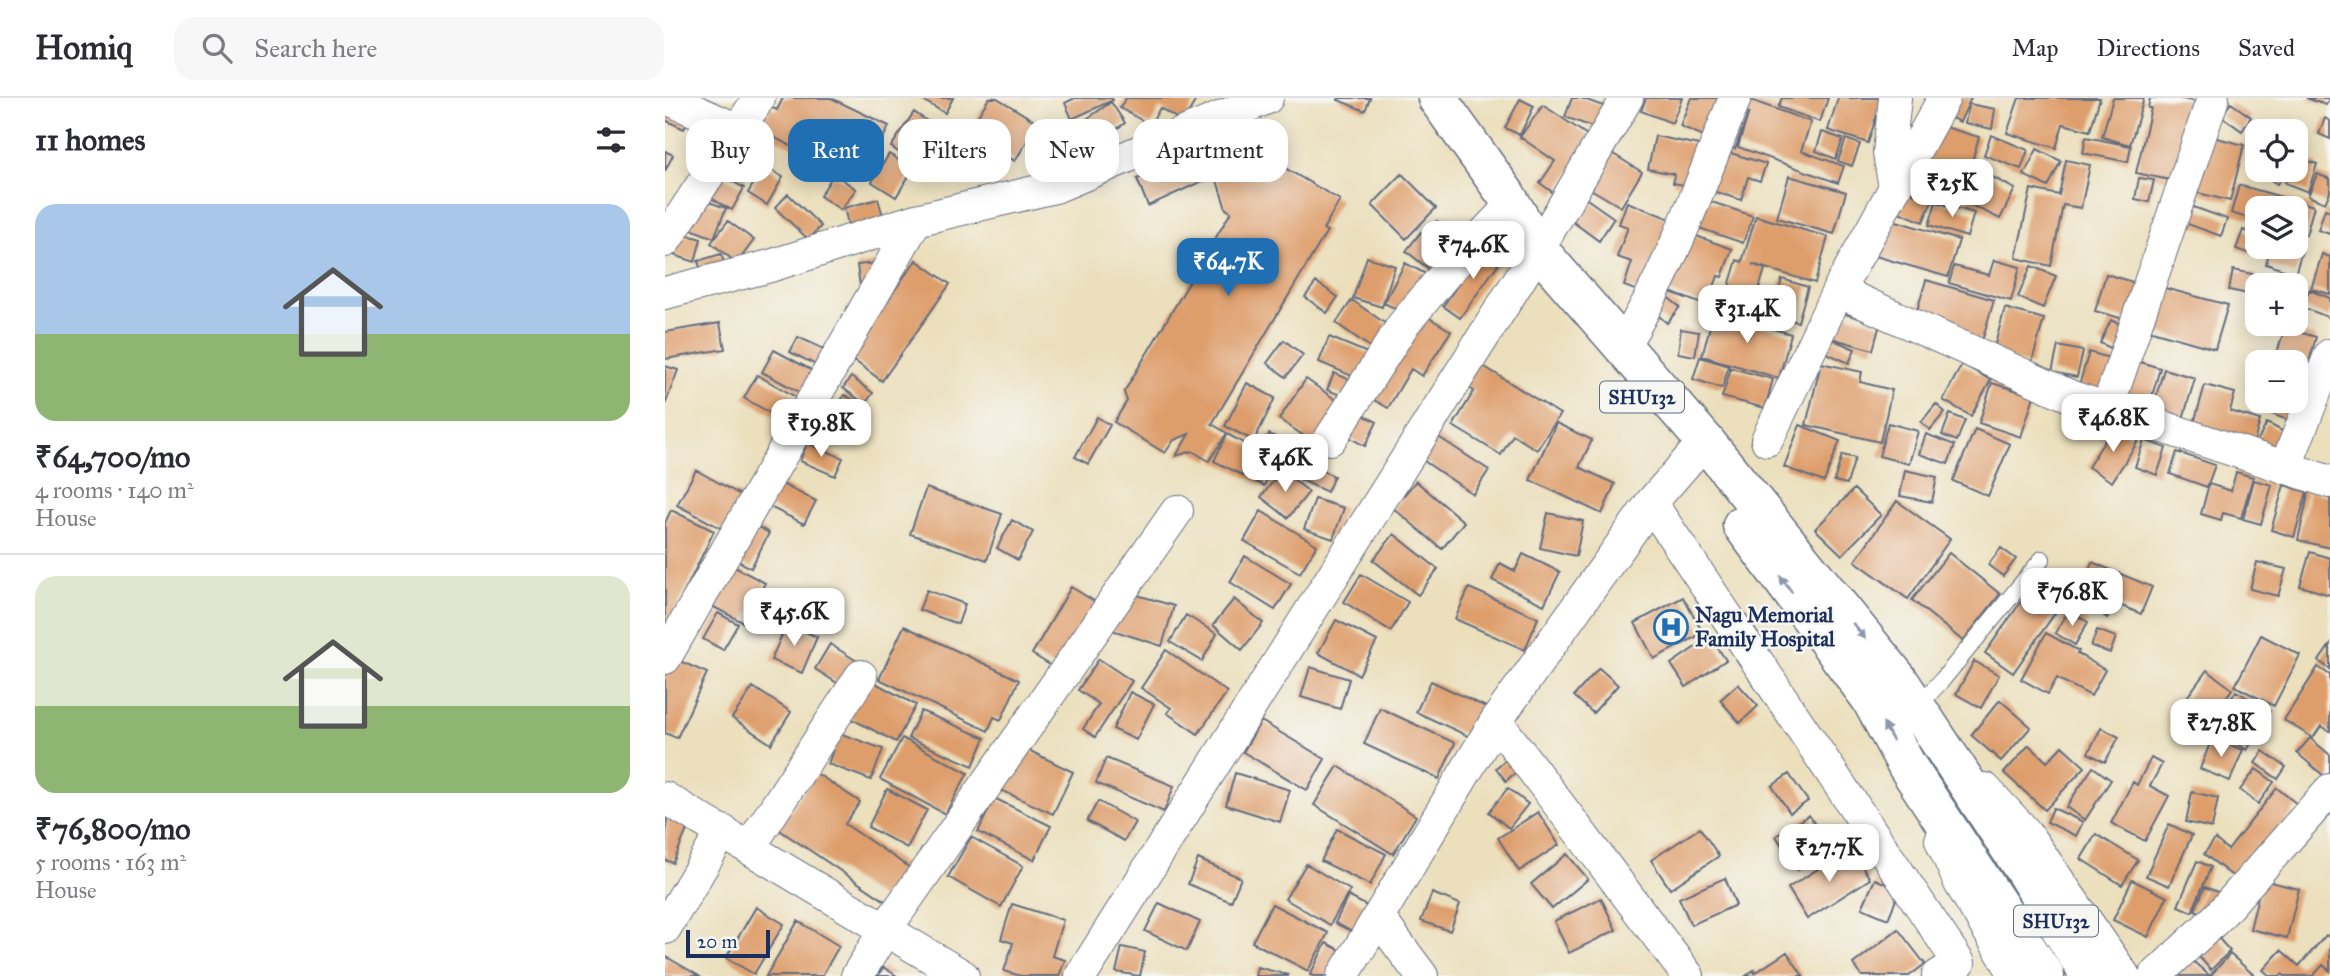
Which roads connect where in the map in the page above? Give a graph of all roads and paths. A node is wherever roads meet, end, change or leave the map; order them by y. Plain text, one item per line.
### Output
1 (666, 98) edge
2 (759, 98) edge
3 (1267, 98) edge
4 (1412, 98) edge
5 (1437, 98) edge
6 (1627, 98) edge
7 (1735, 98) edge
8 (1895, 98) edge
9 (1944, 98) edge
10 (2213, 98) edge
11 (713, 119) edge
12 (745, 119) edge
13 (704, 182) edge
14 (1895, 188) junction
15 (1499, 218) junction
16 (916, 220) junction
17 (665, 241) edge
18 (1534, 255) junction
19 (1838, 291) junction
20 (665, 293) edge
21 (1623, 346) junction
22 (2330, 355) edge
23 (2107, 409) junction
24 (1330, 439) dead end
25 (1767, 440) dead end
26 (1698, 449) junction
27 (2285, 468) junction
28 (2330, 482) edge
29 (1650, 503) junction
30 (1177, 511) dead end
31 (2042, 559) dead end
32 (665, 658) edge
33 (862, 676) dead end
34 (1496, 721) junction
35 (1924, 721) junction
36 (1907, 766) junction
37 (2330, 790) edge
38 (665, 798) edge
39 (723, 831) junction
40 (749, 848) junction
41 (1378, 917) junction
42 (665, 928) edge
43 (885, 930) junction
44 (1993, 940) junction
45 (1949, 970) edge
46 (856, 976) edge
47 (963, 976) edge
48 (1081, 976) edge
49 (1343, 976) edge
50 (1422, 976) edge
51 (1688, 976) edge
52 (2016, 976) edge
53 (2045, 976) edge
54 (2090, 976) edge
55 (2124, 976) edge
56 (2155, 976) edge

1 - 11 street
2 - 12 street
3 - 16 street
4 - 15 main road, SHU132
5 - 18 main road, SHU132
6 - 18 street
7 - 21 street
8 - 14 street
9 - 14 street
10 - 23 street
13 - 17 street
14 - 19 street
15 - 18 main road, SHU132
15 - 24 street
16 - 20 street
16 - 32 street
18 - 21 main road, SHU132
18 - 26 main road, SHU132
18 - 48 street
19 - 23 street
19 - 25 street
21 - 26 main road, SHU132
22 - 27 street
23 - 27 street
26 - 29 street
26 -> 35 main road, SHU132
36 -> 26 main road, SHU132
27 - 28 street
29 - 34 street
29 - 45 street
30 - 43 street
31 - 35 lane
33 - 40 street
34 - 41 street
34 - 51 street
35 - 54 main road, SHU132
35 - 55 street
36 - 44 street
36 - 53 main road, SHU132
37 - 56 street
38 - 39 street
39 - 40 street
39 - 42 street
40 - 43 street
41 - 49 street
41 - 50 street
43 - 46 street
43 - 47 street
44 - 45 street
44 - 52 street

